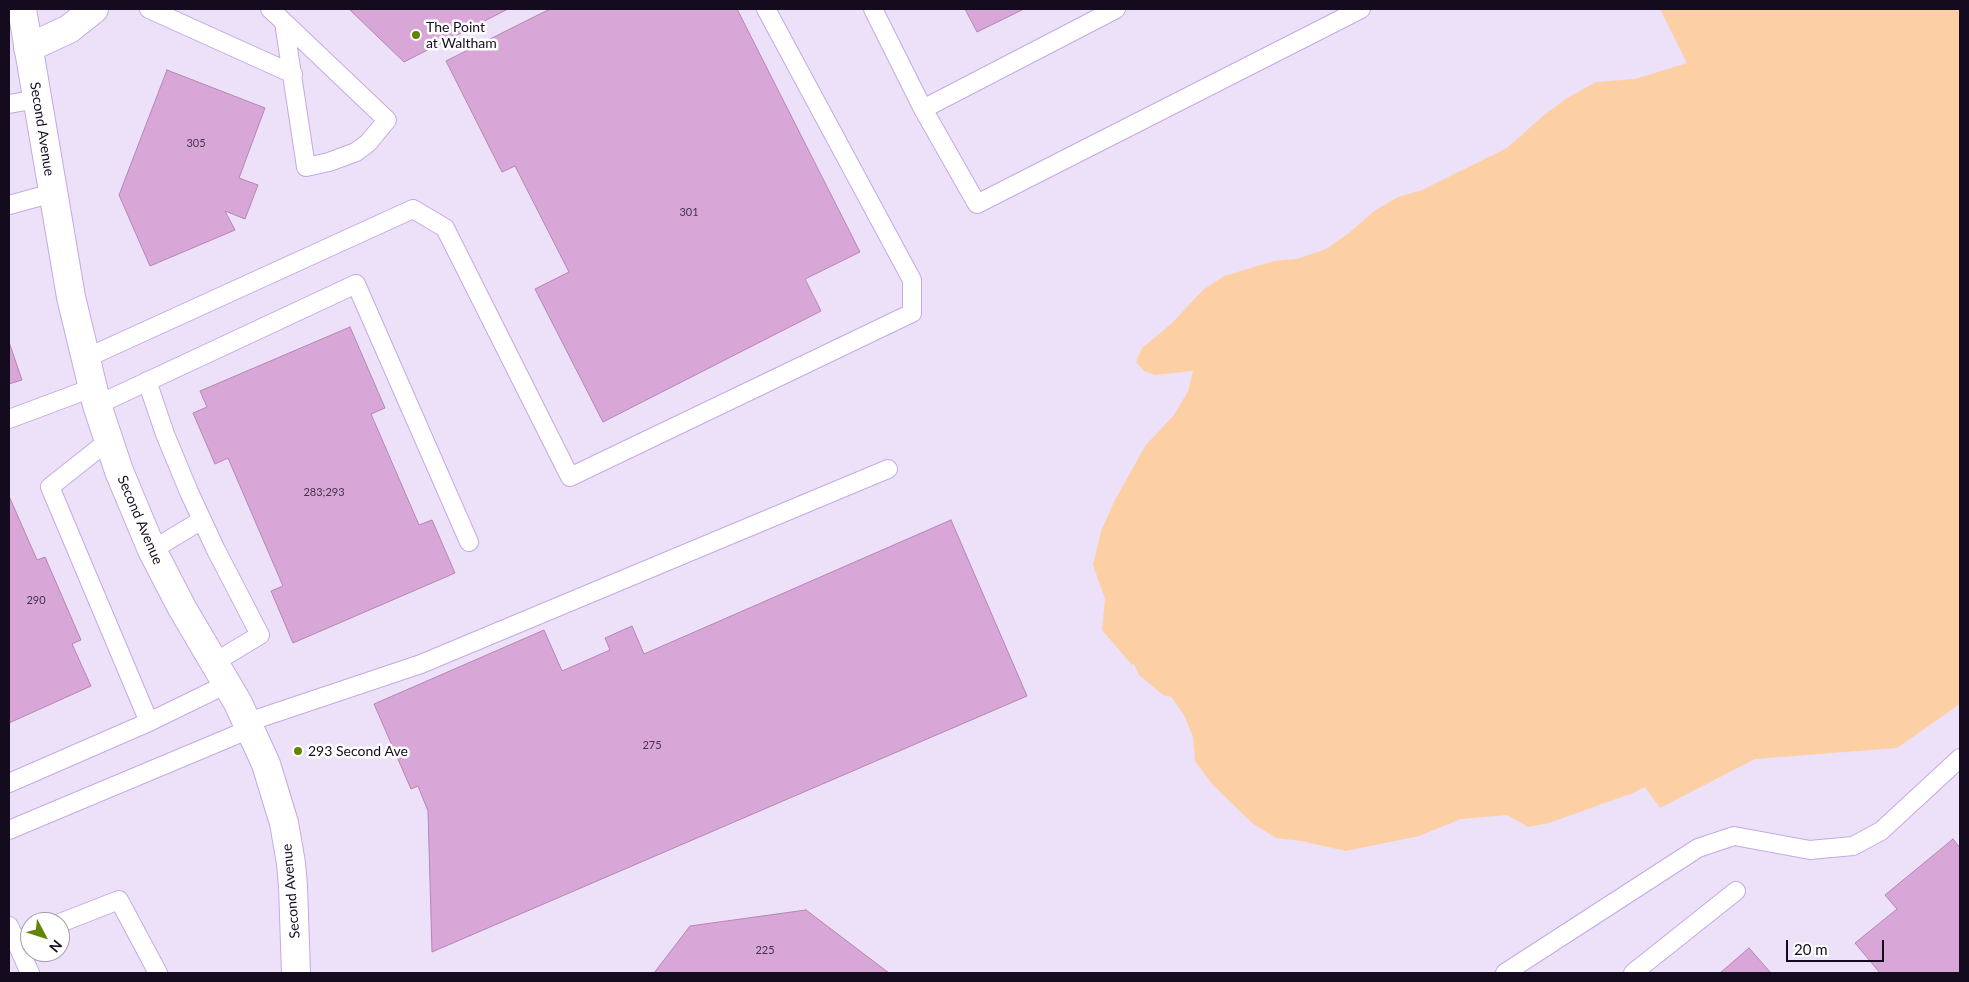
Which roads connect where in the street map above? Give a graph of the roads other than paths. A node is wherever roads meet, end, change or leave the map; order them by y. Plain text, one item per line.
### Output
1 (22, 9) edge
2 (94, 9) edge
3 (149, 9) edge
4 (270, 9) edge
5 (766, 9) edge
6 (873, 9) edge
7 (1116, 9) edge
8 (1361, 9) edge
9 (284, 22) junction
10 (28, 48) junction
11 (293, 74) junction
12 (37, 99) junction
13 (9, 104) edge
14 (924, 109) junction
15 (53, 193) junction
16 (9, 205) edge
17 (84, 359) junction
18 (147, 381) junction
19 (94, 396) junction
20 (9, 419) edge
21 (108, 441) junction
22 (888, 469) dead end
23 (202, 520) junction
24 (470, 542) dead end
25 (152, 550) junction
26 (221, 673) junction
27 (149, 722) junction
28 (249, 725) junction
29 (1960, 758) edge
30 (9, 783) edge
31 (9, 830) edge
32 (1736, 891) dead end
33 (70, 919) edge
34 (18, 934) edge
35 (30, 973) edge
36 (158, 973) edge
37 (296, 973) edge
38 (1505, 973) edge
39 (1633, 973) edge

1 - 10 street, Second Avenue
2 - 10 street
3 - 11 lane
4 - 9 lane
5 - 17 lane
6 - 14 lane
7 - 14 lane
8 - 14 lane
9 - 11 lane
9 - 11 lane
10 - 12 street, Second Avenue
12 - 13 lane
12 - 15 street, Second Avenue
15 - 16 lane
15 - 17 street, Second Avenue
17 - 19 street, Second Avenue
18 - 19 lane
18 - 23 lane
18 - 24 lane
19 - 20 lane
19 - 21 street, Second Avenue
21 - 25 street, Second Avenue
21 - 27 lane
22 - 28 lane
23 - 25 lane
23 - 26 lane
25 - 26 street, Second Avenue
26 - 27 lane
26 - 28 street, Second Avenue
27 - 30 lane
28 - 31 lane
28 - 37 street, Second Avenue
29 - 38 lane
32 - 39 lane
33 - 36 lane
34 - 35 lane

